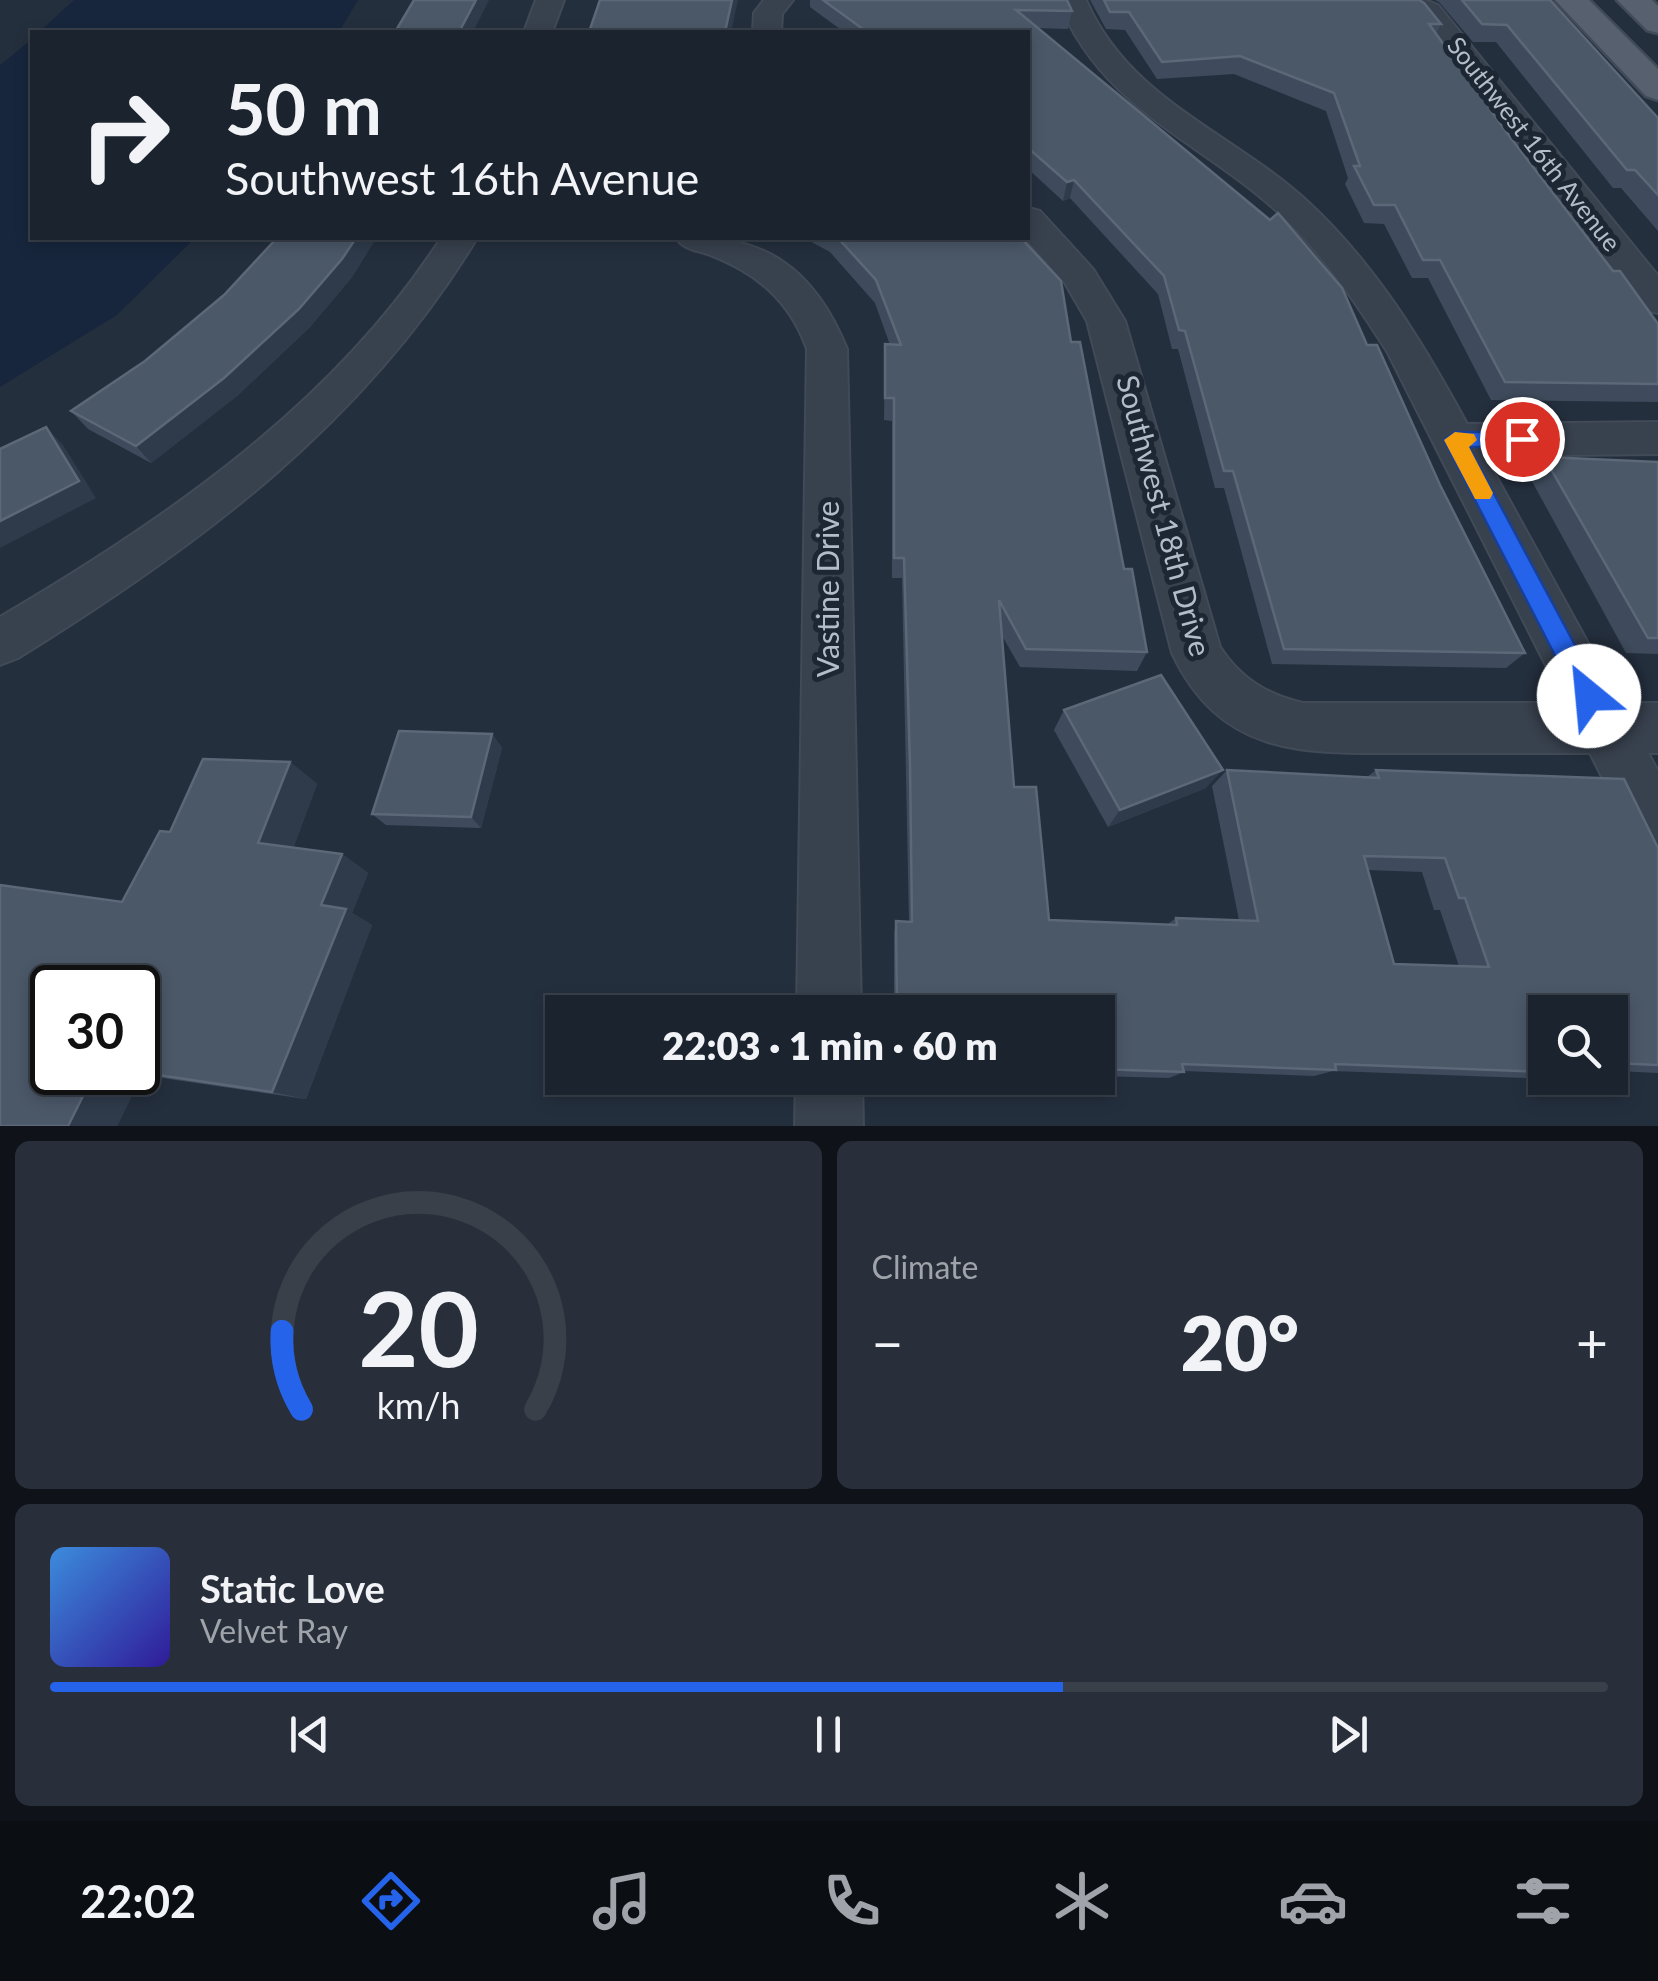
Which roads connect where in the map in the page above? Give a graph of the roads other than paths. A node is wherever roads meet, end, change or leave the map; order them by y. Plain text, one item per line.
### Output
1 (550, 0) edge
2 (779, 0) edge
3 (1072, 0) edge
4 (1400, 0) edge
5 (1571, 0) edge
6 (1633, 0) edge
7 (1658, 24) edge
8 (539, 30) edge
9 (767, 30) edge
10 (1658, 89) edge
11 (1030, 221) edge
12 (458, 240) edge
13 (700, 240) edge
14 (1658, 301) edge
15 (1658, 438) edge
16 (1455, 440) junction
17 (0, 644) edge
18 (1606, 728) junction
19 (1658, 728) edge
20 (1658, 828) edge
21 (829, 995) edge
22 (830, 1095) edge
23 (830, 1126) edge

1 - 8 street
2 - 9 street
3 - 16 street
4 - 14 street, Southwest 16th Avenue
5 - 10 main road
6 - 7 main road
11 - 18 street, Southwest 18th Drive
12 - 17 street
13 - 21 street, Vastine Drive
15 - 16 street
16 - 18 street
18 - 19 street, Southwest 18th Drive
18 - 20 street
22 - 23 street

